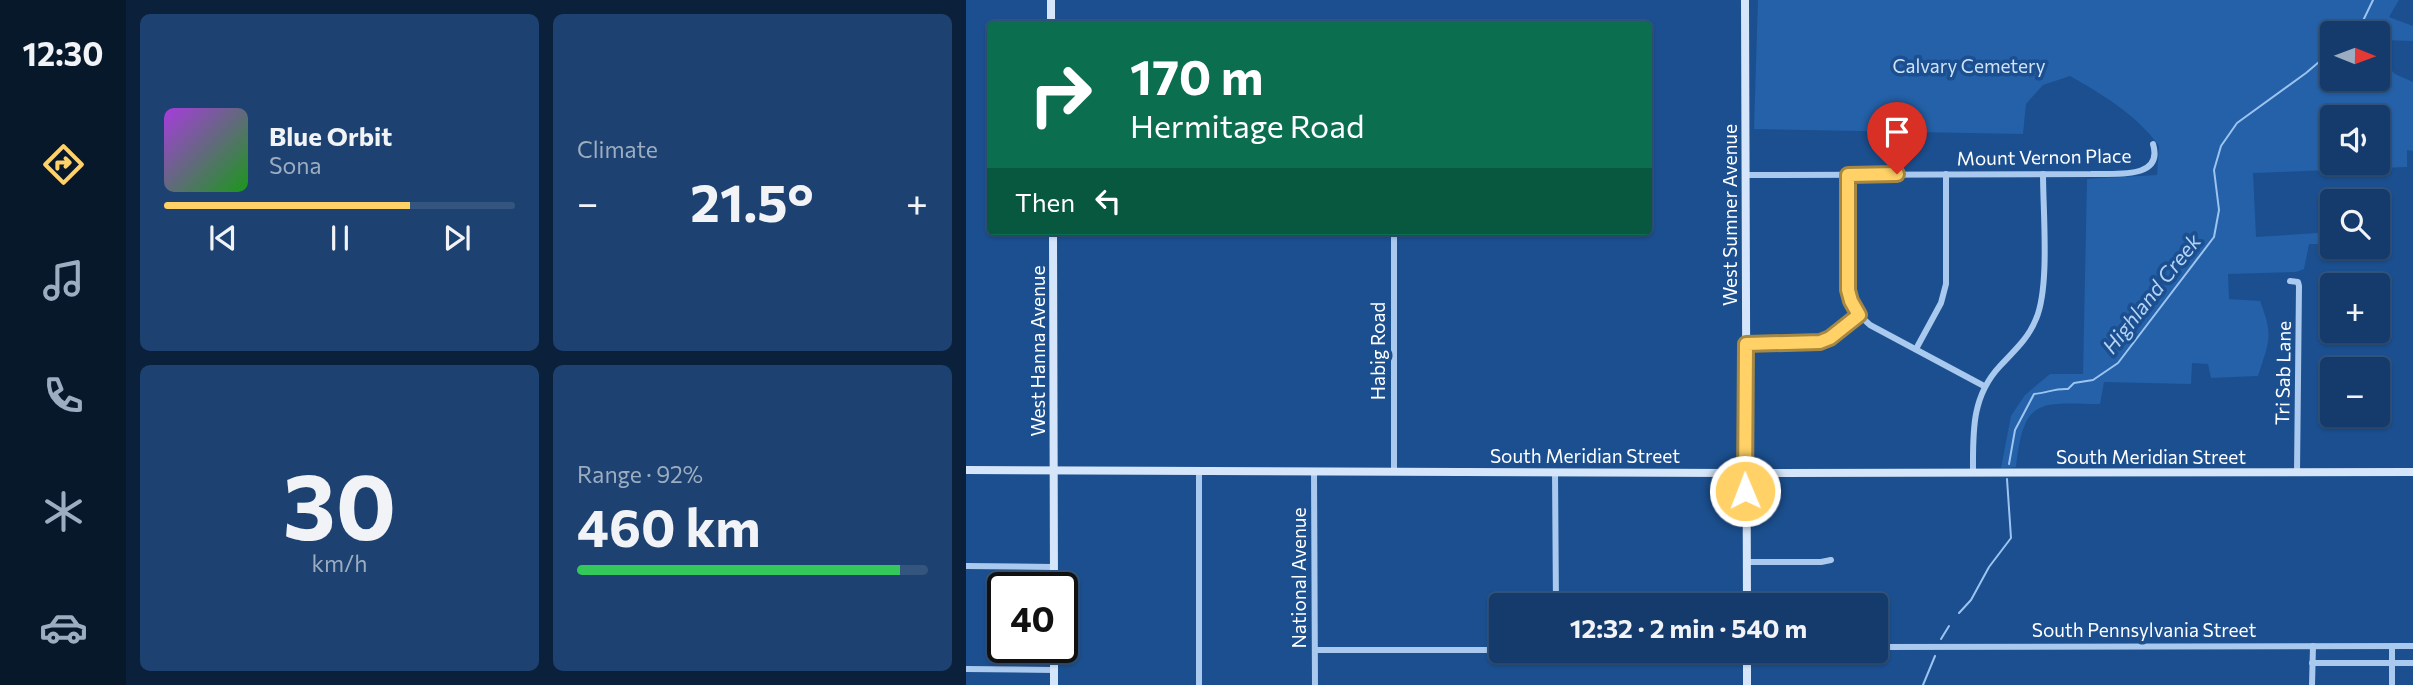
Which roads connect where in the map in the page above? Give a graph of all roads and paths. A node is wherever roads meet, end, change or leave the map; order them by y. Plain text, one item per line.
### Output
1 (1051, 0) edge
2 (1745, 0) edge
3 (1051, 21) edge
4 (2153, 144) dead end
5 (1945, 174) junction
6 (2043, 174) junction
7 (1745, 175) junction
8 (1848, 175) junction
9 (1053, 235) edge
10 (1394, 235) edge
11 (2290, 281) dead end
12 (1859, 315) junction
13 (1746, 344) junction
14 (1916, 349) junction
15 (1984, 386) junction
16 (966, 470) edge
17 (1055, 470) junction
18 (1199, 471) junction
19 (1314, 471) junction
20 (1394, 471) junction
21 (1555, 472) junction
22 (1973, 472) junction
23 (2297, 472) junction
24 (2413, 472) edge
25 (1745, 473) junction
26 (1831, 560) dead end
27 (1747, 562) junction
28 (966, 566) edge
29 (1054, 567) junction
30 (1054, 572) edge
31 (1556, 593) edge
32 (1747, 593) edge
33 (2313, 646) junction
34 (2392, 646) junction
35 (2413, 646) edge
36 (1888, 647) edge
37 (1315, 650) junction
38 (1489, 650) edge
39 (1054, 663) edge
40 (1747, 663) edge
41 (2312, 663) junction
42 (2392, 663) junction
43 (2413, 663) edge
44 (966, 669) edge
45 (1054, 670) junction
46 (1054, 685) edge
47 (1199, 685) edge
48 (1315, 685) edge
49 (1747, 685) edge
50 (2312, 685) edge
51 (2392, 685) edge

1 - 3 main road
2 - 7 main road, West Sumner Avenue
4 - 6 street, Mount Vernon Place
5 - 6 street, Mount Vernon Place
5 - 8 street, Mount Vernon Place
5 - 14 street
6 - 15 street
7 - 8 street, Mount Vernon Place
7 - 13 main road, West Sumner Avenue
8 - 12 street
9 - 17 main road, West Hanna Avenue
10 - 20 street, Habig Road
11 - 23 street, Tri Sab Lane
12 - 13 street
12 - 14 street
13 - 25 main road, West Sumner Avenue
14 - 15 street
15 - 22 street
16 - 17 main road, South Meridian Street
17 - 18 main road, South Meridian Street
17 - 29 main road, West Hanna Avenue
18 - 19 main road, South Meridian Street
18 - 47 street
19 - 20 main road, South Meridian Street
19 - 37 street, National Avenue
20 - 21 main road, South Meridian Street
21 - 25 main road, South Meridian Street
21 - 31 street
22 - 23 main road, South Meridian Street
22 - 25 main road, South Meridian Street
23 - 24 main road, South Meridian Street
25 - 27 main road, West Sumner Avenue
26 - 27 street
27 - 32 main road, West Sumner Avenue
28 - 29 street
29 - 30 main road, West Hanna Avenue
33 - 34 street, South Pennsylvania Street
33 - 36 street, South Pennsylvania Street
33 - 41 street
34 - 35 street, South Pennsylvania Street
34 - 42 street
37 - 38 street
37 - 48 street, National Avenue
39 - 45 main road
40 - 49 main road
41 - 42 street
41 - 50 street
42 - 43 street
42 - 51 street
44 - 45 street
45 - 46 main road

